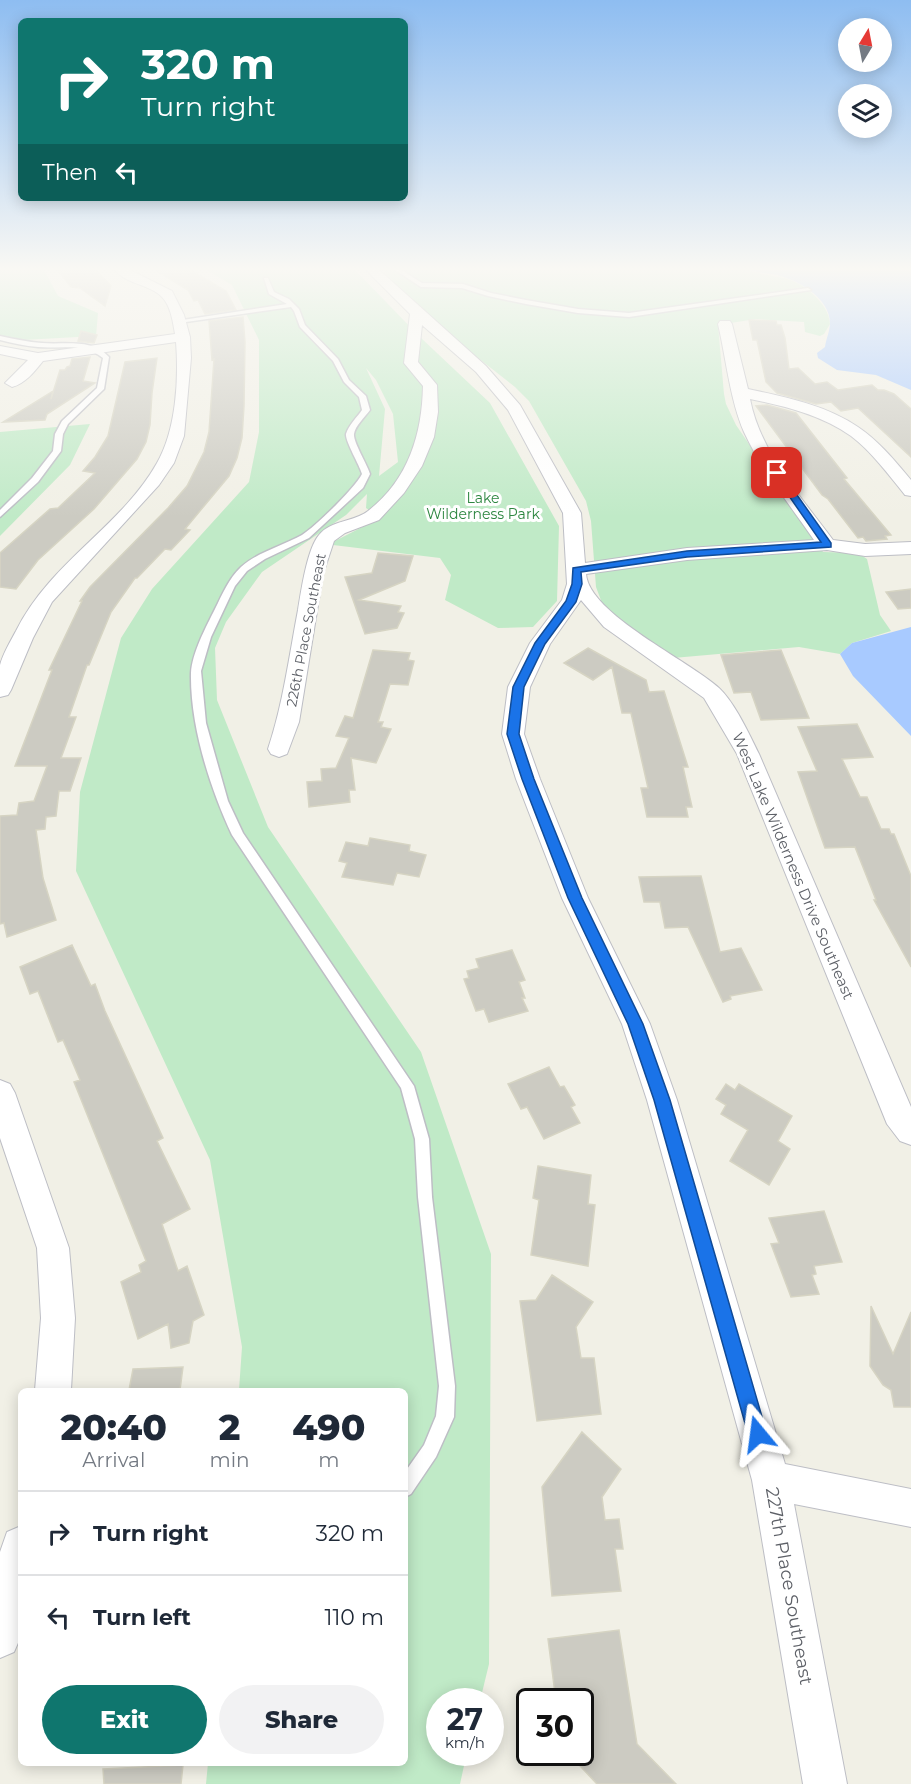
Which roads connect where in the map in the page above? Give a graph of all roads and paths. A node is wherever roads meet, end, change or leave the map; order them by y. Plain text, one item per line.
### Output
1 (7, 351) edge
2 (88, 351) edge
3 (100, 351) edge
4 (185, 351) edge
5 (327, 351) edge
6 (412, 351) edge
7 (461, 351) edge
8 (731, 351) edge
9 (38, 357) junction
10 (12, 383) dead end
11 (741, 392) junction
12 (911, 491) edge
13 (0, 515) edge
14 (827, 545) junction
15 (911, 548) edge
16 (577, 577) junction
17 (0, 690) edge
18 (279, 749) dead end
19 (0, 1093) edge
20 (911, 1131) edge
21 (53, 1388) edge
22 (771, 1480) junction
23 (408, 1484) edge
24 (911, 1508) edge
25 (18, 1558) edge
26 (11, 1587) edge
27 (0, 1638) edge
28 (825, 1784) edge

1 - 9 street
2 - 9 street
3 - 13 lane
4 - 17 street
5 - 23 lane
6 - 18 street, 226th Place Southeast
7 - 16 street
8 - 11 street
9 - 10 street
11 - 12 street
11 - 14 street
14 - 15 street
14 - 16 street
16 - 20 street, West Lake Wilderness Drive Southeast
16 - 22 street, 227th Place Southeast
19 - 21 street
22 - 24 street
22 - 28 street, 227th Place Southeast
25 - 26 street
26 - 27 street

